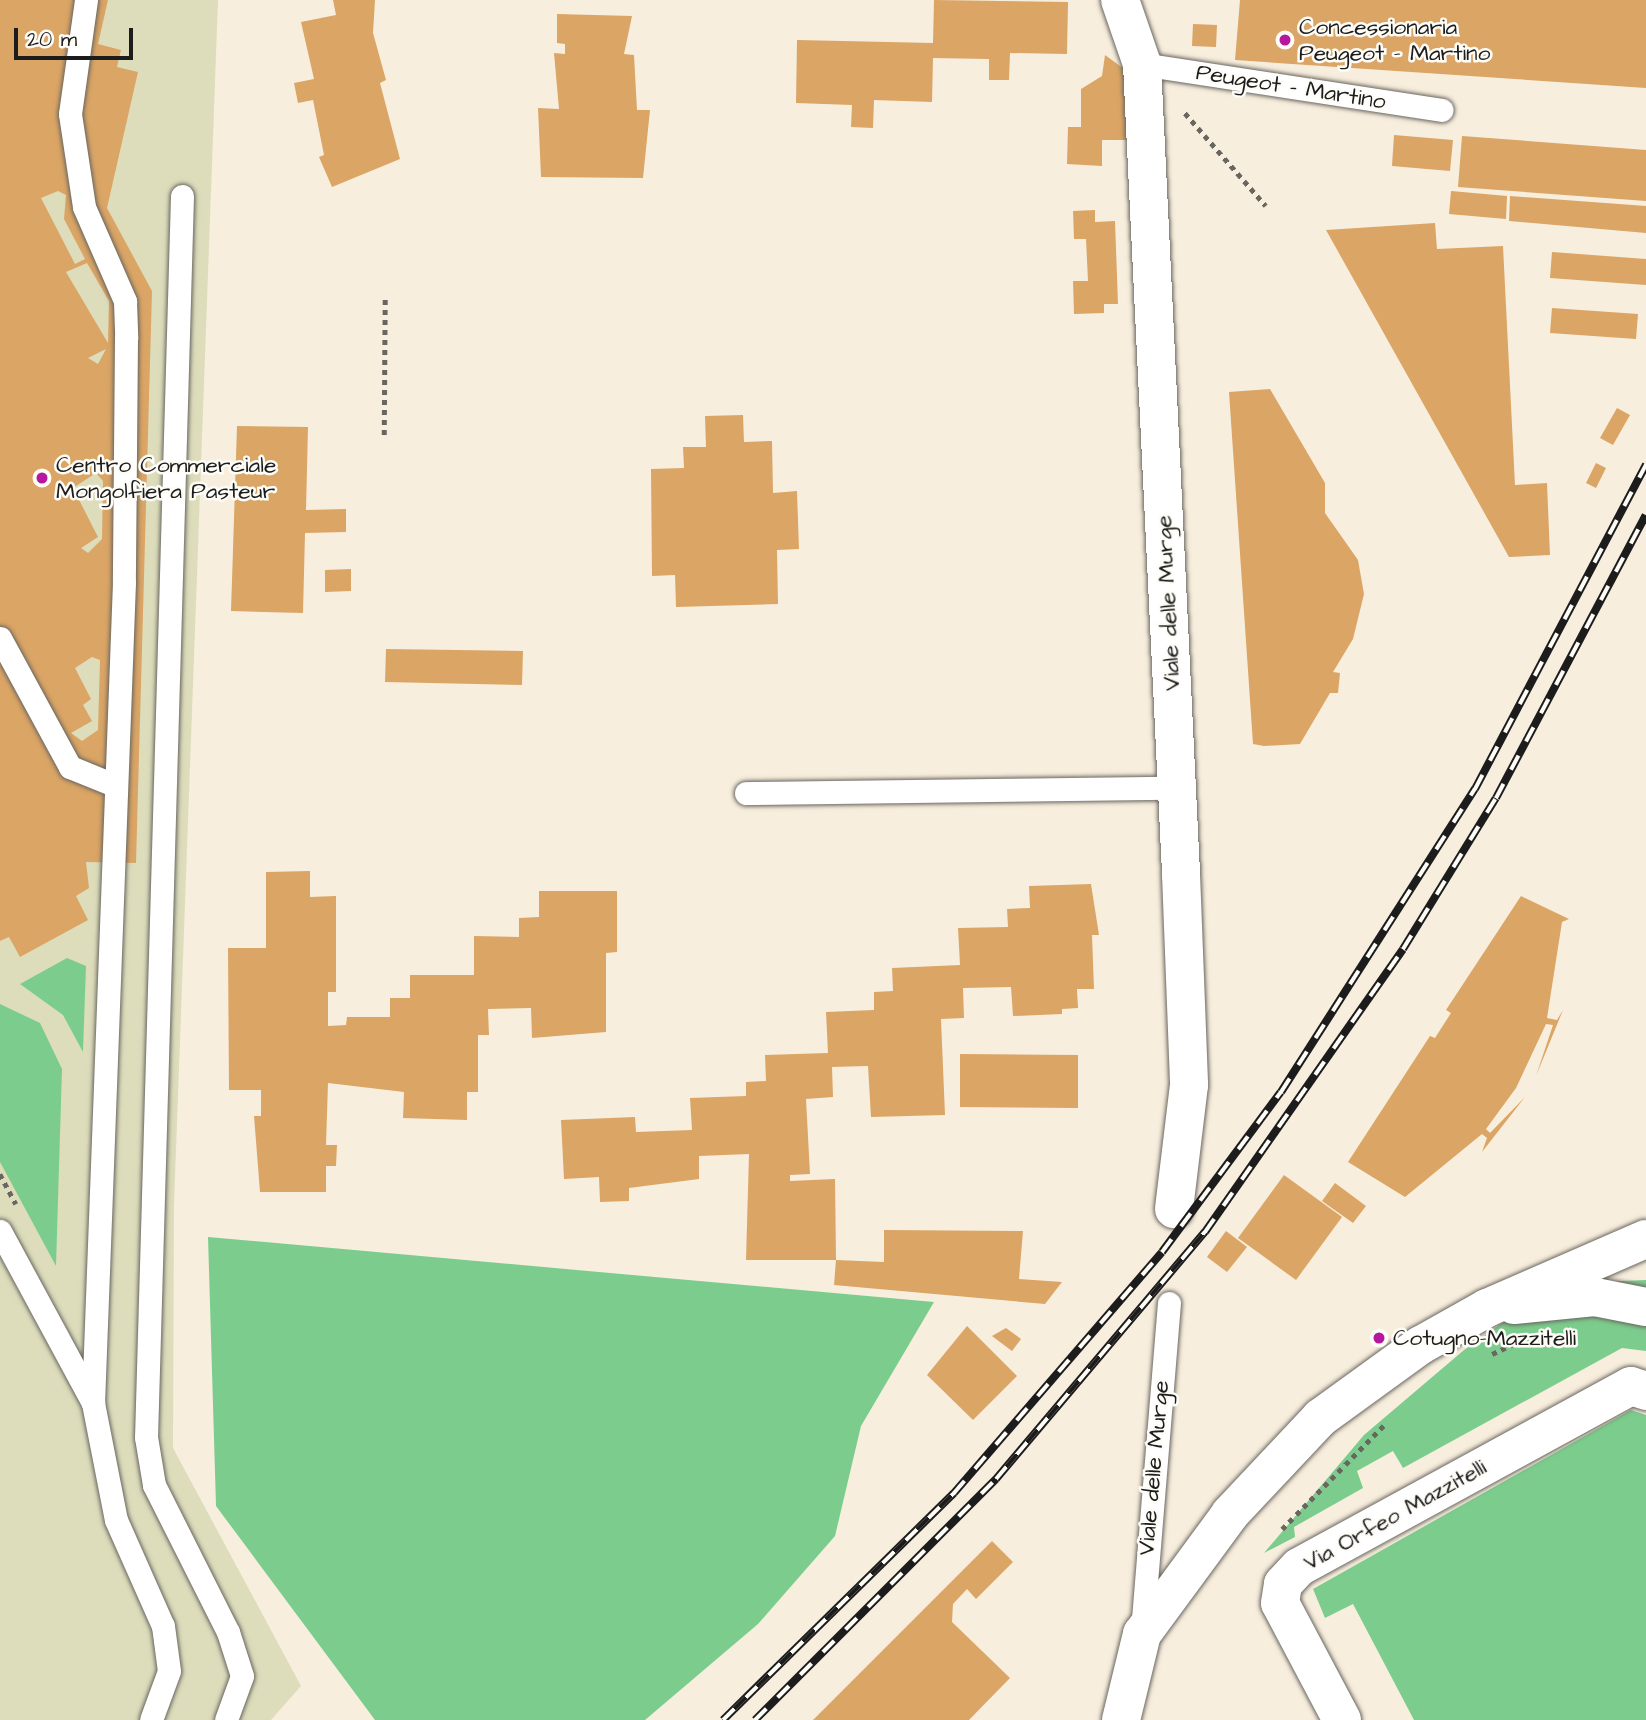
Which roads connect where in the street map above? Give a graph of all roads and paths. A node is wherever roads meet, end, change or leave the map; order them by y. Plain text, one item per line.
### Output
1 (86, 0) edge
2 (1121, 0) edge
3 (1142, 64) junction
4 (1176, 103) dead end
5 (1441, 110) dead end
6 (182, 196) dead end
7 (1266, 206) dead end
8 (385, 295) dead end
9 (384, 435) dead end
10 (0, 638) edge
11 (114, 785) junction
12 (1177, 788) junction
13 (746, 793) dead end
14 (1174, 1209) dead end
15 (0, 1231) edge
16 (1646, 1239) edge
17 (1646, 1269) edge
18 (1546, 1279) junction
19 (1169, 1303) dead end
20 (1646, 1307) edge
21 (1487, 1308) junction
22 (1518, 1342) dead end
23 (1483, 1358) dead end
24 (1646, 1391) edge
25 (93, 1403) junction
26 (1394, 1415) dead end
27 (1239, 1504) junction
28 (1142, 1634) junction
29 (151, 1720) edge
30 (226, 1720) edge
31 (1121, 1720) edge
32 (1342, 1720) edge

1 - 11 lane
2 - 3 street, Viale delle Murge
3 - 5 lane, Peugeot - Martino
3 - 12 street, Viale delle Murge
4 - 7 path
6 - 30 lane
8 - 9 path
10 - 11 lane
11 - 25 lane
12 - 13 lane
12 - 14 street, Viale delle Murge
15 - 25 lane
16 - 18 street
17 - 18 street
18 - 21 street
19 - 28 lane, Viale delle Murge
20 - 21 street
21 - 27 street
22 - 23 path
24 - 32 street, Via Orfeo Mazzitelli
25 - 29 lane
26 - 27 path
27 - 28 street
28 - 31 street

